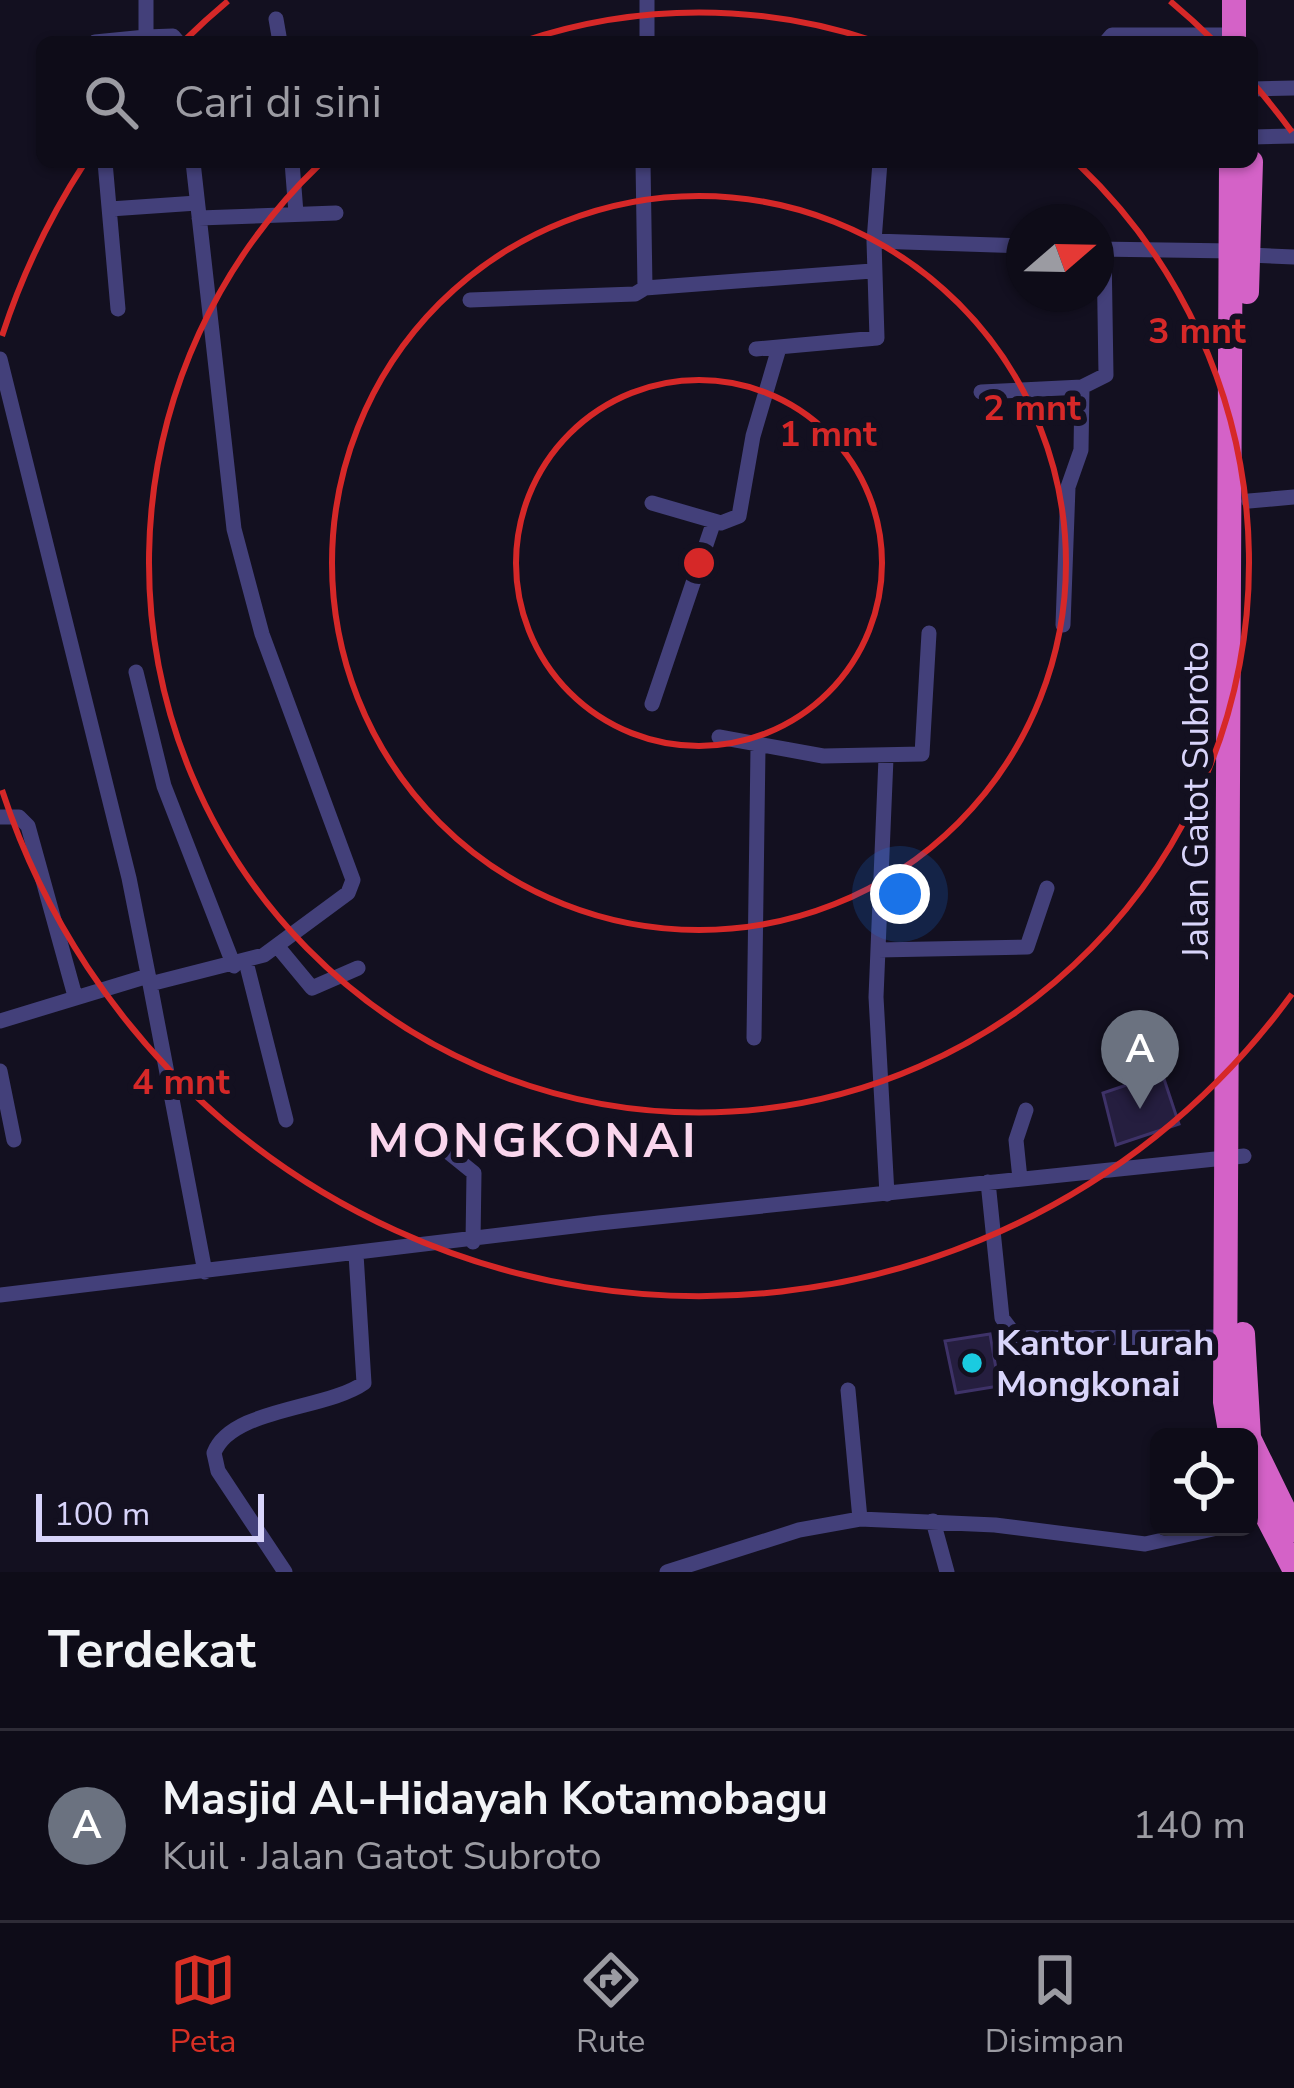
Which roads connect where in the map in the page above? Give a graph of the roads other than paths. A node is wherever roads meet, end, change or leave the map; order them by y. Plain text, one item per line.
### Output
1 (146, 0) edge
2 (647, 0) edge
3 (1234, 0) edge
4 (1249, 0) edge
5 (276, 20) dead end
6 (146, 36) edge
7 (279, 36) edge
8 (647, 36) edge
9 (1111, 36) edge
10 (1199, 36) edge
11 (1238, 36) edge
12 (1240, 36) edge
13 (1294, 88) edge
14 (1258, 89) edge
15 (1294, 136) edge
16 (1258, 137) edge
17 (106, 168) edge
18 (194, 168) edge
19 (292, 168) edge
20 (644, 168) edge
21 (880, 168) edge
22 (1233, 168) edge
23 (1250, 168) edge
24 (110, 209) junction
25 (198, 210) junction
26 (296, 213) junction
27 (336, 213) dead end
28 (874, 241) junction
29 (1006, 245) edge
30 (1114, 249) edge
31 (1243, 252) junction
32 (1294, 257) edge
33 (872, 271) junction
34 (645, 288) junction
35 (470, 300) dead end
36 (118, 310) dead end
37 (1105, 312) edge
38 (778, 348) junction
39 (756, 349) dead end
40 (0, 358) edge
41 (1082, 387) junction
42 (982, 392) dead end
43 (1294, 497) edge
44 (1249, 501) junction
45 (652, 503) dead end
46 (714, 521) junction
47 (1063, 625) dead end
48 (929, 633) dead end
49 (136, 672) dead end
50 (652, 704) dead end
51 (719, 737) dead end
52 (758, 748) junction
53 (886, 758) junction
54 (0, 818) edge
55 (1047, 887) dead end
56 (278, 947) junction
57 (878, 950) junction
58 (240, 964) junction
59 (358, 968) dead end
60 (149, 980) junction
61 (75, 996) junction
62 (0, 1022) edge
63 (754, 1038) dead end
64 (0, 1071) edge
65 (1026, 1110) dead end
66 (286, 1120) dead end
67 (14, 1140) dead end
68 (448, 1152) dead end
69 (1237, 1157) junction
70 (1020, 1179) junction
71 (988, 1182) junction
72 (886, 1194) junction
73 (473, 1242) junction
74 (356, 1254) junction
75 (205, 1272) junction
76 (0, 1295) edge
77 (1227, 1336) junction
78 (848, 1390) dead end
79 (1229, 1428) edge
80 (1248, 1428) edge
81 (1258, 1465) edge
82 (1272, 1508) edge
83 (860, 1519) junction
84 (933, 1521) junction
85 (1294, 1530) edge
86 (1181, 1536) edge
87 (1294, 1569) edge
88 (285, 1572) edge
89 (667, 1572) edge
90 (947, 1572) edge

1 - 6 street
2 - 8 street
3 - 11 highway
4 - 12 highway
5 - 7 street
9 - 10 street
13 - 14 street
15 - 16 street
17 - 24 street
18 - 25 street
19 - 26 street
20 - 34 street
21 - 28 street
22 - 31 highway, Jalan Gatot Subroto
23 - 31 highway, Jalan Gatot Subroto
24 - 25 street
24 - 36 street
25 - 26 street
25 - 56 street
26 - 27 street
28 - 29 street
28 - 33 street
30 - 31 street
31 - 32 street
31 - 44 highway, Jalan Gatot Subroto
31 - 69 highway, Jalan Gatot Subroto
33 - 34 street
33 - 38 street
34 - 35 street
37 - 41 street
38 - 39 street
38 - 46 street
40 - 60 street
41 - 42 street
41 - 47 street
43 - 44 street
44 - 69 highway, Jalan Gatot Subroto
45 - 46 street
46 - 50 street
48 - 53 street
49 - 58 street
51 - 52 street
52 - 53 street
52 - 63 street
53 - 57 street
54 - 61 street
55 - 57 street
56 - 58 street
56 - 59 street
57 - 72 street
58 - 60 street
58 - 66 street
60 - 61 street
60 - 75 street
61 - 62 street
64 - 67 street
65 - 70 street
68 - 73 street
69 - 70 street
69 - 77 highway, Jalan Gatot Subroto
69 - 80 highway, Jalan Gatot Subroto
70 - 71 street
71 - 72 street
71 - 77 street
72 - 73 street
73 - 74 street
74 - 75 street
74 - 88 street
75 - 76 street
77 - 79 highway, Jalan Gatot Subroto
78 - 83 street
81 - 82 highway, Jalan Gatot Subroto
82 - 85 highway, Jalan Gatot Subroto
82 - 87 highway, Jalan Gatot Subroto
83 - 84 street
83 - 89 street
84 - 86 street
84 - 90 street

